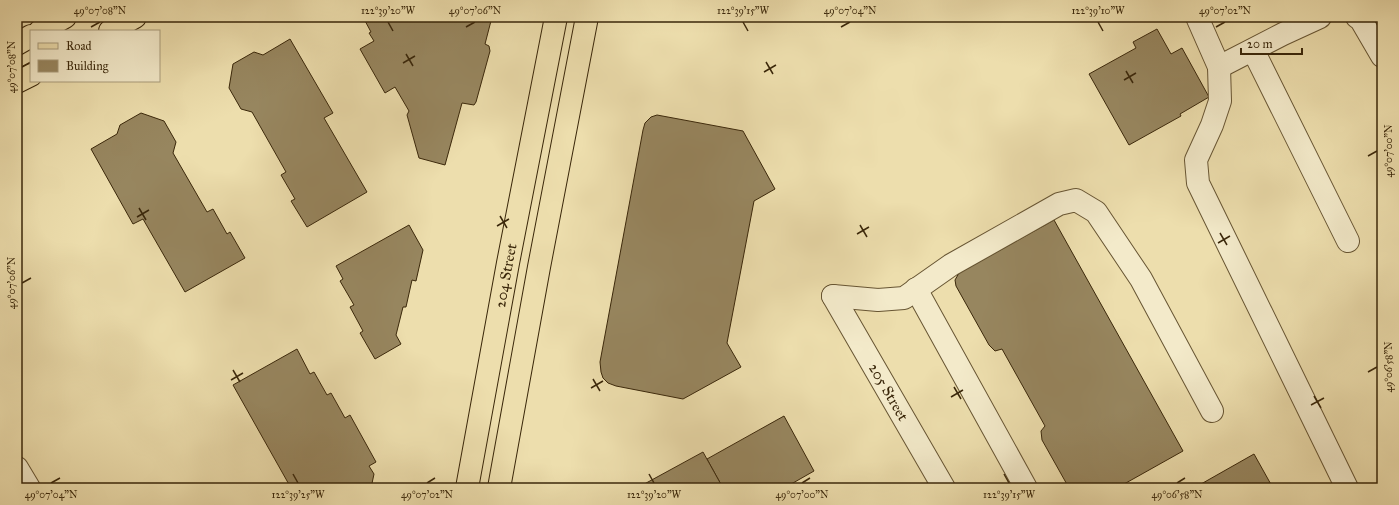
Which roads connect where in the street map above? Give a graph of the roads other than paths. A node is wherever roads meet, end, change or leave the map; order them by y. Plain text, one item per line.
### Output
1 (65, 17) edge
2 (135, 17) edge
3 (556, 17) edge
4 (587, 17) edge
5 (1197, 17) edge
6 (1320, 17) edge
7 (1357, 17) edge
8 (42, 30) edge
9 (112, 30) edge
10 (30, 37) edge
11 (17, 44) edge
12 (1253, 50) junction
13 (1382, 56) edge
14 (1219, 67) junction
15 (30, 76) edge
16 (17, 82) edge
17 (1348, 241) dead end
18 (916, 289) junction
19 (1212, 411) dead end
20 (17, 468) edge
21 (29, 488) edge
22 (467, 488) edge
23 (499, 488) edge
24 (944, 488) edge
25 (1026, 488) edge
26 (1347, 488) edge

1 - 8 main road
2 - 9 main road
3 - 22 main road, 204 Street
4 - 23 main road, 204 Street
5 - 14 street
6 - 12 street
7 - 13 street
10 - 11 main road
12 - 14 street
12 - 17 street
14 - 26 street
15 - 16 main road
18 - 19 street
18 - 24 street, 205 Street
18 - 25 street
20 - 21 street

